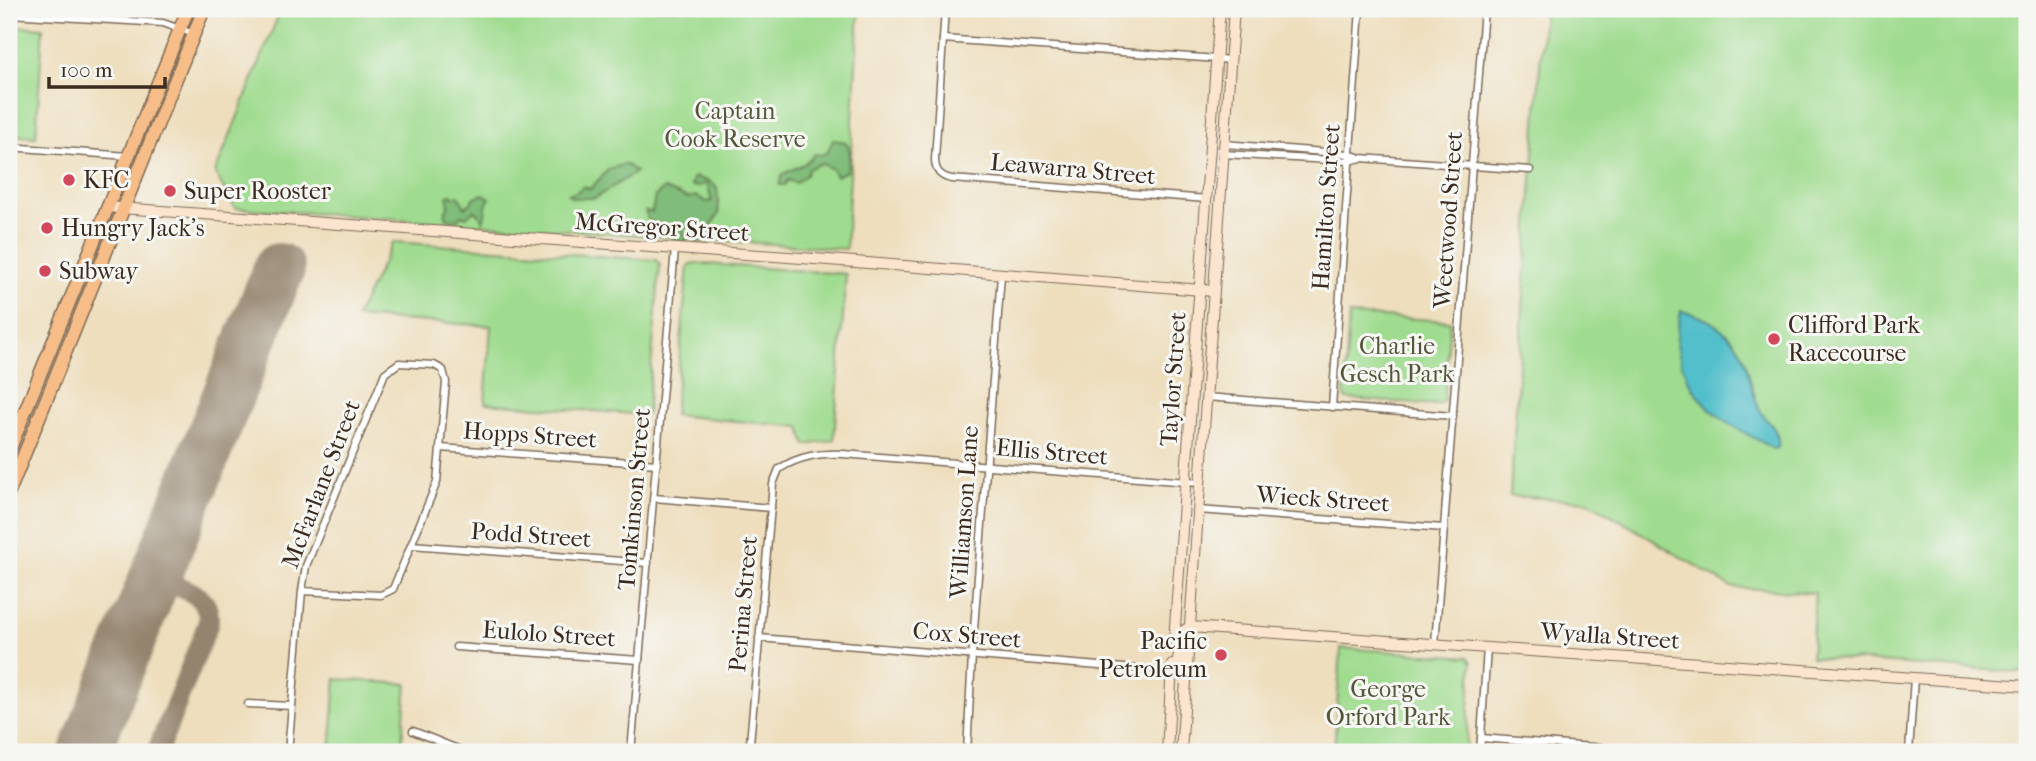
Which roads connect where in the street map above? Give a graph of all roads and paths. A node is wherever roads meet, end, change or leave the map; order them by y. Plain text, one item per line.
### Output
1 (188, 9) edge
2 (204, 9) edge
3 (946, 9) edge
4 (1220, 9) edge
5 (1234, 9) edge
6 (1360, 9) edge
7 (1484, 9) edge
8 (9, 14) edge
9 (180, 28) junction
10 (194, 34) junction
11 (943, 39) junction
12 (1217, 59) junction
13 (1231, 60) junction
14 (9, 147) edge
15 (1224, 149) junction
16 (128, 156) junction
17 (1349, 157) junction
18 (1472, 166) junction
19 (1530, 170) dead end
20 (1207, 199) junction
21 (107, 207) junction
22 (124, 209) junction
23 (675, 249) junction
24 (1001, 275) junction
25 (1200, 290) junction
26 (1214, 291) junction
27 (1206, 397) junction
28 (1332, 407) junction
29 (1453, 416) junction
30 (12, 433) edge
31 (32, 435) junction
32 (441, 448) junction
33 (9, 451) edge
34 (657, 464) junction
35 (987, 466) junction
36 (779, 469) joint
37 (1187, 482) junction
38 (1200, 483) junction
39 (9, 492) edge
40 (654, 498) junction
41 (771, 508) junction
42 (1198, 510) junction
43 (1444, 528) junction
44 (411, 545) junction
45 (648, 563) junction
46 (302, 591) junction
47 (1190, 627) junction
48 (759, 638) junction
49 (1435, 645) junction
50 (456, 647) dead end
51 (1487, 648) junction
52 (972, 655) junction
53 (639, 660) junction
54 (1172, 672) junction
55 (1914, 678) junction
56 (2027, 686) edge
57 (248, 704) dead end
58 (292, 706) junction
59 (413, 731) dead end
60 (1481, 738) junction
61 (750, 743) dead end
62 (452, 750) edge
63 (1607, 751) edge
64 (288, 752) edge
65 (464, 752) edge
66 (631, 752) edge
67 (967, 752) edge
68 (1167, 752) edge
69 (1181, 752) edge
70 (1480, 752) edge
71 (1652, 752) edge
72 (1909, 752) edge

1 - 9 highway
2 - 10 highway
3 - 11 street
4 - 12 street, Taylor Street
5 - 13 street, Taylor Street
6 - 17 street, Hamilton Street
7 - 18 street, Weetwood Street
8 - 9 street
9 - 10 street
9 - 16 highway
10 - 22 highway
11 - 12 street
11 - 20 street, Leawarra Street
12 - 13 street
12 - 20 street, Taylor Street
13 - 15 street, Taylor Street
14 - 16 street
15 - 17 street
15 - 26 street, Taylor Street
16 - 21 highway
17 - 18 street
17 - 28 street, Hamilton Street
18 - 19 street
18 - 29 street, Weetwood Street
20 - 25 street, Taylor Street
21 - 22 street, McGregor Street
21 - 30 highway
22 - 23 street, McGregor Street
22 - 31 highway
23 - 24 street, McGregor Street
23 - 34 street, Tomkinson Street
24 - 25 street, McGregor Street
24 - 35 street, Williamson Lane
25 - 26 street, McGregor Street
25 - 37 street, Taylor Street
26 - 27 street, Taylor Street
27 - 28 street
27 - 38 street, Taylor Street
28 - 29 street
29 - 43 street, Weetwood Street
30 - 31 street
30 - 33 highway
31 - 39 highway
32 - 34 street, Hopps Street
32 - 44 street
32 - 46 street, McFarlane Street
34 - 40 street, Tomkinson Street
35 - 36 street, Ellis Street
35 - 37 street, Ellis Street
35 - 52 street, Williamson Lane
36 - 41 street, Perina Street
37 - 38 street, Ellis Street
37 - 54 street, Taylor Street
38 - 42 street, Taylor Street
40 - 41 street
40 - 45 street, Tomkinson Street
41 - 48 street, Perina Street
42 - 43 street, Wieck Street
42 - 47 street, Taylor Street
43 - 49 street, Weetwood Street
44 - 45 street, Podd Street
44 - 46 street
45 - 53 street, Tomkinson Street
46 - 58 street, McFarlane Street
47 - 49 street, Wyalla Street
47 - 54 street
47 - 69 street, Taylor Street
48 - 52 street, Cox Street
48 - 61 street, Perina Street
49 - 51 street, Wyalla Street
50 - 53 street, Eulolo Street
51 - 55 street, Wyalla Street
51 - 60 street
52 - 54 street, Cox Street
52 - 67 street, Williamson Lane
53 - 66 street, Tomkinson Street
54 - 68 street, Taylor Street
55 - 56 street, Wyalla Street
55 - 72 street
57 - 58 street
58 - 64 street, McFarlane Street
59 - 62 street
60 - 63 street
60 - 70 street
62 - 65 street
63 - 71 street

